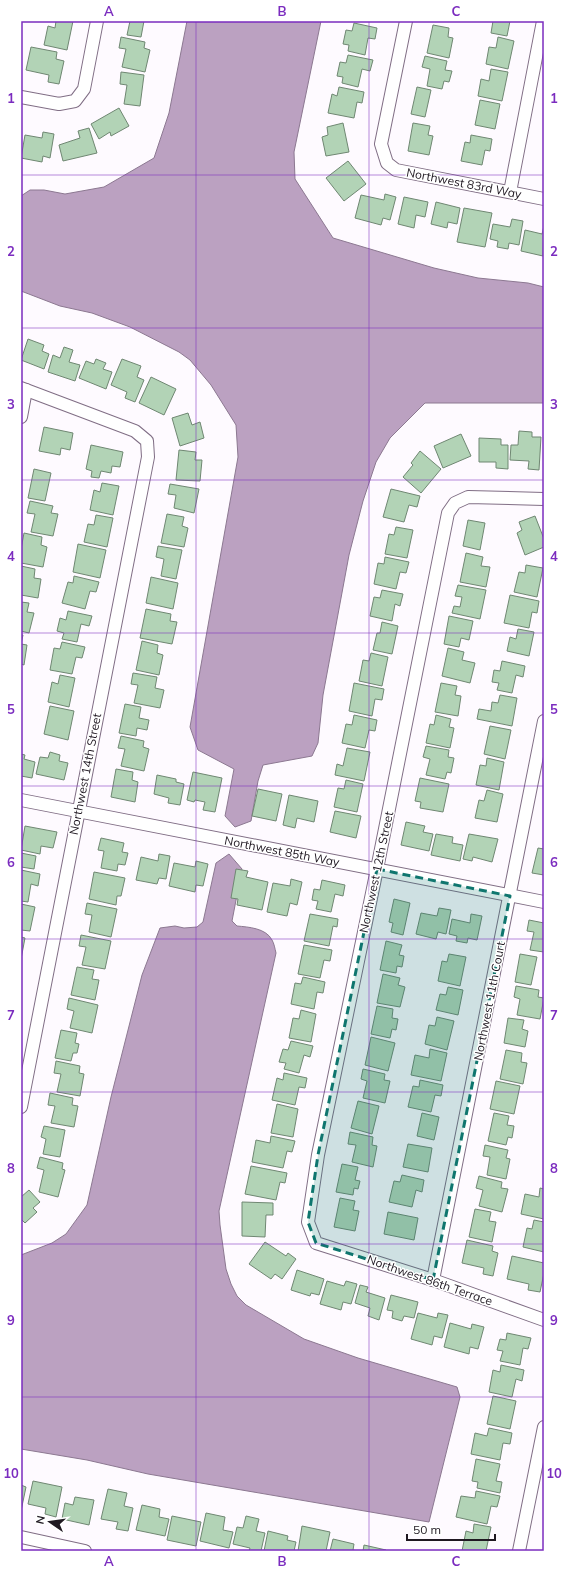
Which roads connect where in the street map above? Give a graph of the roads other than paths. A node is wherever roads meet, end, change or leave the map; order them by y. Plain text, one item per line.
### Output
1 (97, 21) edge
2 (406, 21) edge
3 (543, 21) edge
4 (21, 97) edge
5 (510, 192) junction
6 (544, 199) edge
7 (24, 389) edge
8 (21, 417) edge
9 (544, 499) edge
10 (544, 721) edge
11 (21, 800) edge
12 (78, 811) junction
13 (377, 869) junction
14 (510, 896) junction
15 (544, 902) edge
16 (21, 1108) edge
17 (316, 1243) joint
18 (433, 1280) junction
19 (544, 1320) edge
20 (544, 1427) edge
21 (21, 1538) edge
22 (86, 1551) edge
23 (519, 1551) edge

1 - 4 street
2 - 5 street, Northwest 83rd Way
3 - 5 street
5 - 6 street, Northwest 83rd Way
7 - 8 street
7 - 12 street, Northwest 14th Street
9 - 13 street, Northwest 12th Street
10 - 14 street, Northwest 11th Court
11 - 12 street, Northwest 85th Way
12 - 13 street, Northwest 85th Way
12 - 16 street, Northwest 14th Street
13 - 14 street, Northwest 85th Way
13 - 17 street, Northwest 12th Street
14 - 15 street, Northwest 85th Way
14 - 18 street, Northwest 11th Court
17 - 18 street, Northwest 86th Terrace
18 - 19 street, Northwest 86th Terrace
20 - 23 street
21 - 22 street

